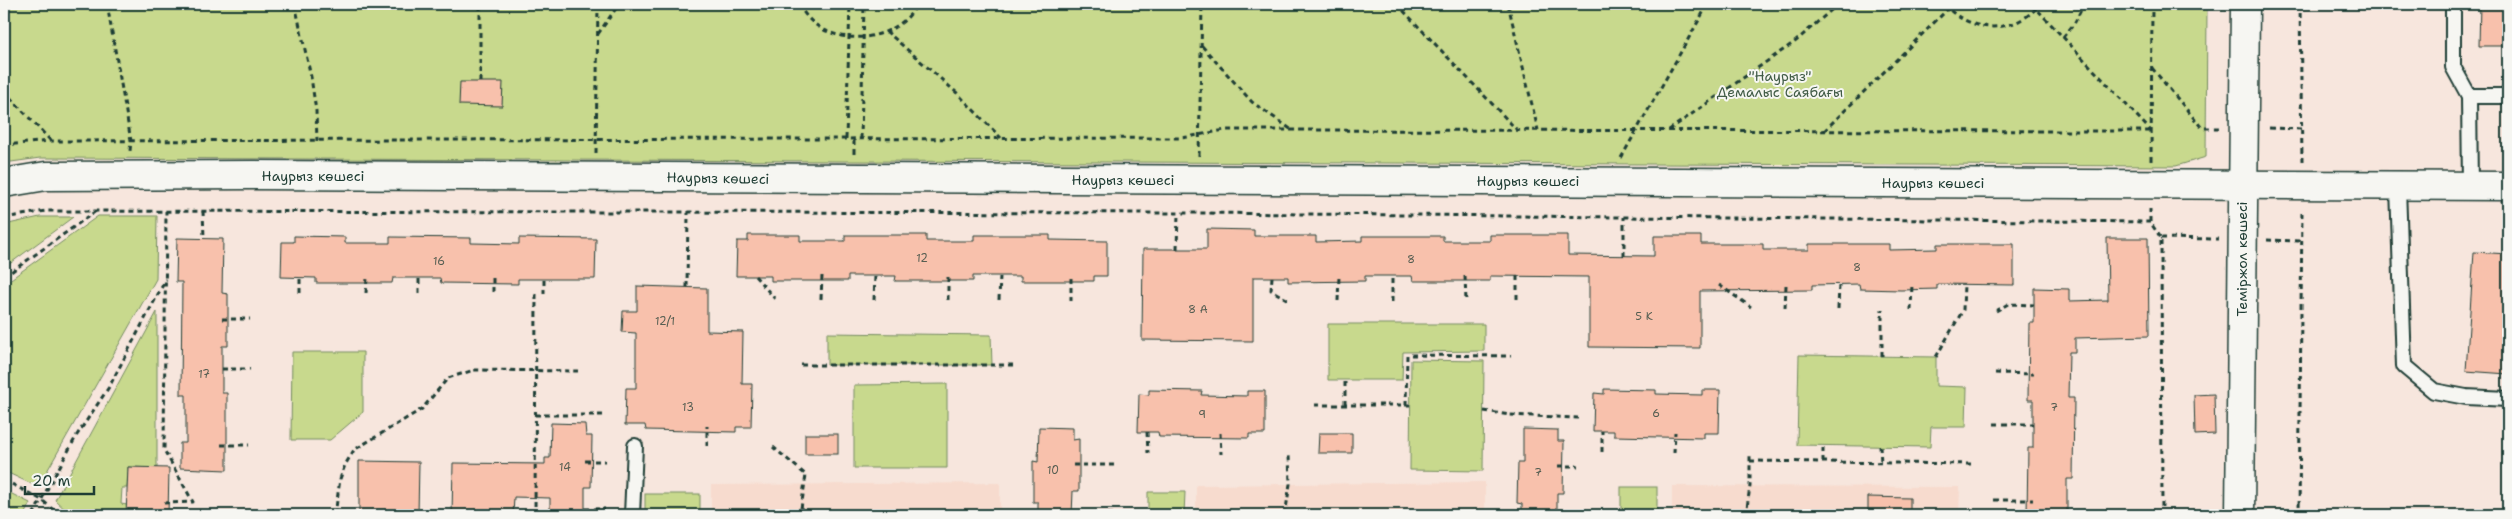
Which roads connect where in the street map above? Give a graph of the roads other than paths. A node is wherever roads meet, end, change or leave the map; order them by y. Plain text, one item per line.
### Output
1 (2245, 4) edge
2 (2454, 4) edge
3 (2470, 96) junction
4 (2508, 96) edge
5 (4, 183) edge
6 (2242, 186) junction
7 (2470, 186) junction
8 (2508, 186) edge
9 (2398, 187) junction
10 (2508, 399) edge
11 (634, 446) dead end
12 (632, 515) edge
13 (2240, 515) edge

1 - 6 street, Теміржол көшесі
2 - 3 lane
3 - 4 lane
3 - 7 lane
5 - 6 street, Наурыз көшесі
6 - 9 street, Наурыз көшесі
6 - 13 street, Теміржол көшесі
7 - 8 street, Наурыз көшесі
7 - 9 street, Наурыз көшесі
9 - 10 lane
11 - 12 lane

